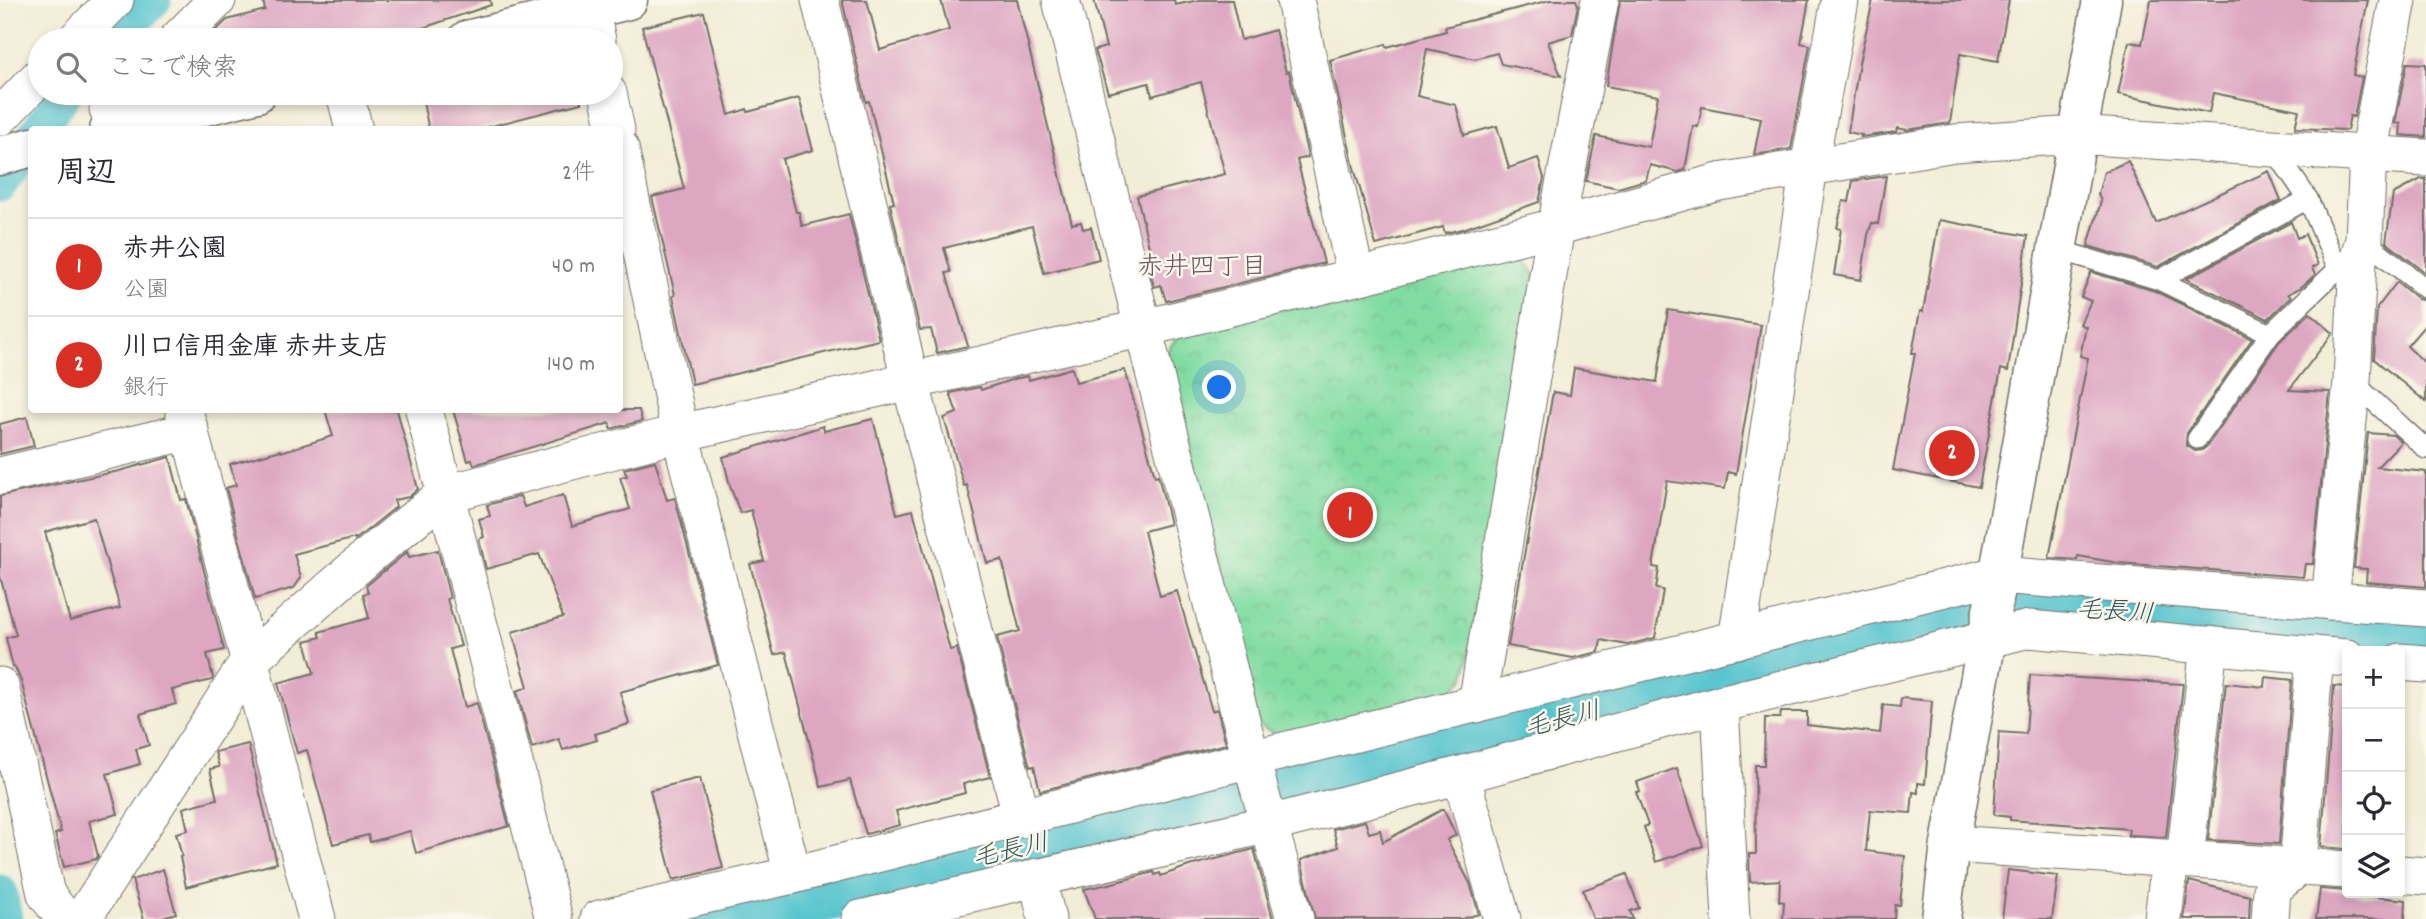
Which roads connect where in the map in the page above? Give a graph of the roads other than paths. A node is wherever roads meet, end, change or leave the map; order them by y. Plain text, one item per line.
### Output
1 (115, 0) edge
2 (217, 0) edge
3 (628, 0) edge
4 (820, 0) edge
5 (1061, 0) edge
6 (1295, 0) edge
7 (1600, 0) edge
8 (1840, 0) edge
9 (2102, 0) edge
10 (2398, 0) edge
11 (594, 25) edge
12 (88, 28) edge
13 (189, 28) edge
14 (569, 28) edge
15 (28, 88) edge
16 (194, 105) edge
17 (348, 105) edge
18 (611, 105) edge
19 (0, 117) edge
20 (116, 120) edge
21 (353, 126) edge
22 (615, 126) edge
23 (2076, 135) junction
24 (28, 148) edge
25 (2273, 148) junction
26 (2368, 153) junction
27 (0, 156) edge
28 (2426, 158) edge
29 (623, 162) edge
30 (1809, 167) junction
31 (2308, 199) junction
32 (1556, 227) junction
33 (2059, 250) junction
34 (2353, 256) junction
35 (1356, 277) junction
36 (2159, 280) junction
37 (2426, 289) edge
38 (1144, 328) junction
39 (2270, 334) junction
40 (910, 380) junction
41 (2352, 381) junction
42 (425, 413) edge
43 (187, 420) edge
44 (680, 433) junction
45 (2197, 439) dead end
46 (2426, 449) edge
47 (0, 476) edge
48 (445, 494) junction
49 (2330, 601) junction
50 (1993, 606) junction
51 (2426, 608) edge
52 (1737, 640) junction
53 (2209, 645) junction
54 (2331, 656) edge
55 (249, 662) junction
56 (2405, 662) edge
57 (2426, 664) edge
58 (0, 686) edge
59 (1477, 704) junction
60 (1720, 704) junction
61 (1251, 759) junction
62 (1461, 775) junction
63 (1022, 819) junction
64 (1269, 824) junction
65 (1950, 844) junction
66 (2178, 859) junction
67 (2298, 867) junction
68 (2342, 870) edge
69 (2405, 874) edge
70 (793, 875) junction
71 (2426, 876) edge
72 (1037, 877) junction
73 (902, 914) edge
74 (65, 919) edge
75 (82, 919) edge
76 (317, 919) edge
77 (554, 919) edge
78 (599, 919) edge
79 (860, 919) edge
80 (1047, 919) edge
81 (1295, 919) edge
82 (1503, 919) edge
83 (1731, 919) edge
84 (1941, 919) edge
85 (2164, 919) edge
86 (2270, 919) edge

1 - 12 street
2 - 13 street
3 - 11 street
4 - 40 street
5 - 38 street
6 - 35 street
7 - 32 street
8 - 30 street
9 - 23 street
10 - 26 street
11 - 14 street
15 - 19 street
16 - 20 street
17 - 21 street
18 - 22 street
23 - 25 street
23 - 30 street
23 - 33 street
24 - 27 street
25 - 26 street
25 - 31 lane
26 - 28 street
26 - 34 street
29 - 44 street
30 - 32 street
30 - 52 street
31 - 34 lane
31 - 36 lane
32 - 35 street
32 - 59 street
33 - 36 lane
33 - 50 street
34 - 37 lane
34 - 39 lane
34 - 41 street
35 - 38 street
36 - 39 lane
38 - 40 street
38 - 61 street
39 - 45 lane
40 - 44 street
40 - 63 street
41 - 46 lane
41 - 49 street
42 - 48 street
43 - 47 street
43 - 55 street
44 - 48 street
44 - 70 street
48 - 55 street
48 - 77 street
49 - 50 street
49 - 51 street
50 - 52 street
50 - 53 street
50 - 60 street
50 - 65 street
52 - 59 street
53 - 54 street
53 - 66 street
54 - 67 street
55 - 75 street
55 - 76 street
56 - 57 street
58 - 74 street
59 - 61 street
60 - 62 street
60 - 83 street
61 - 63 street
61 - 64 street
62 - 64 street
62 - 82 street
63 - 70 street
64 - 72 street
64 - 81 street
65 - 66 street
65 - 84 street
66 - 67 street
66 - 85 street
67 - 68 street
67 - 86 street
69 - 71 street
70 - 78 street
72 - 73 street
72 - 80 street
73 - 79 street

